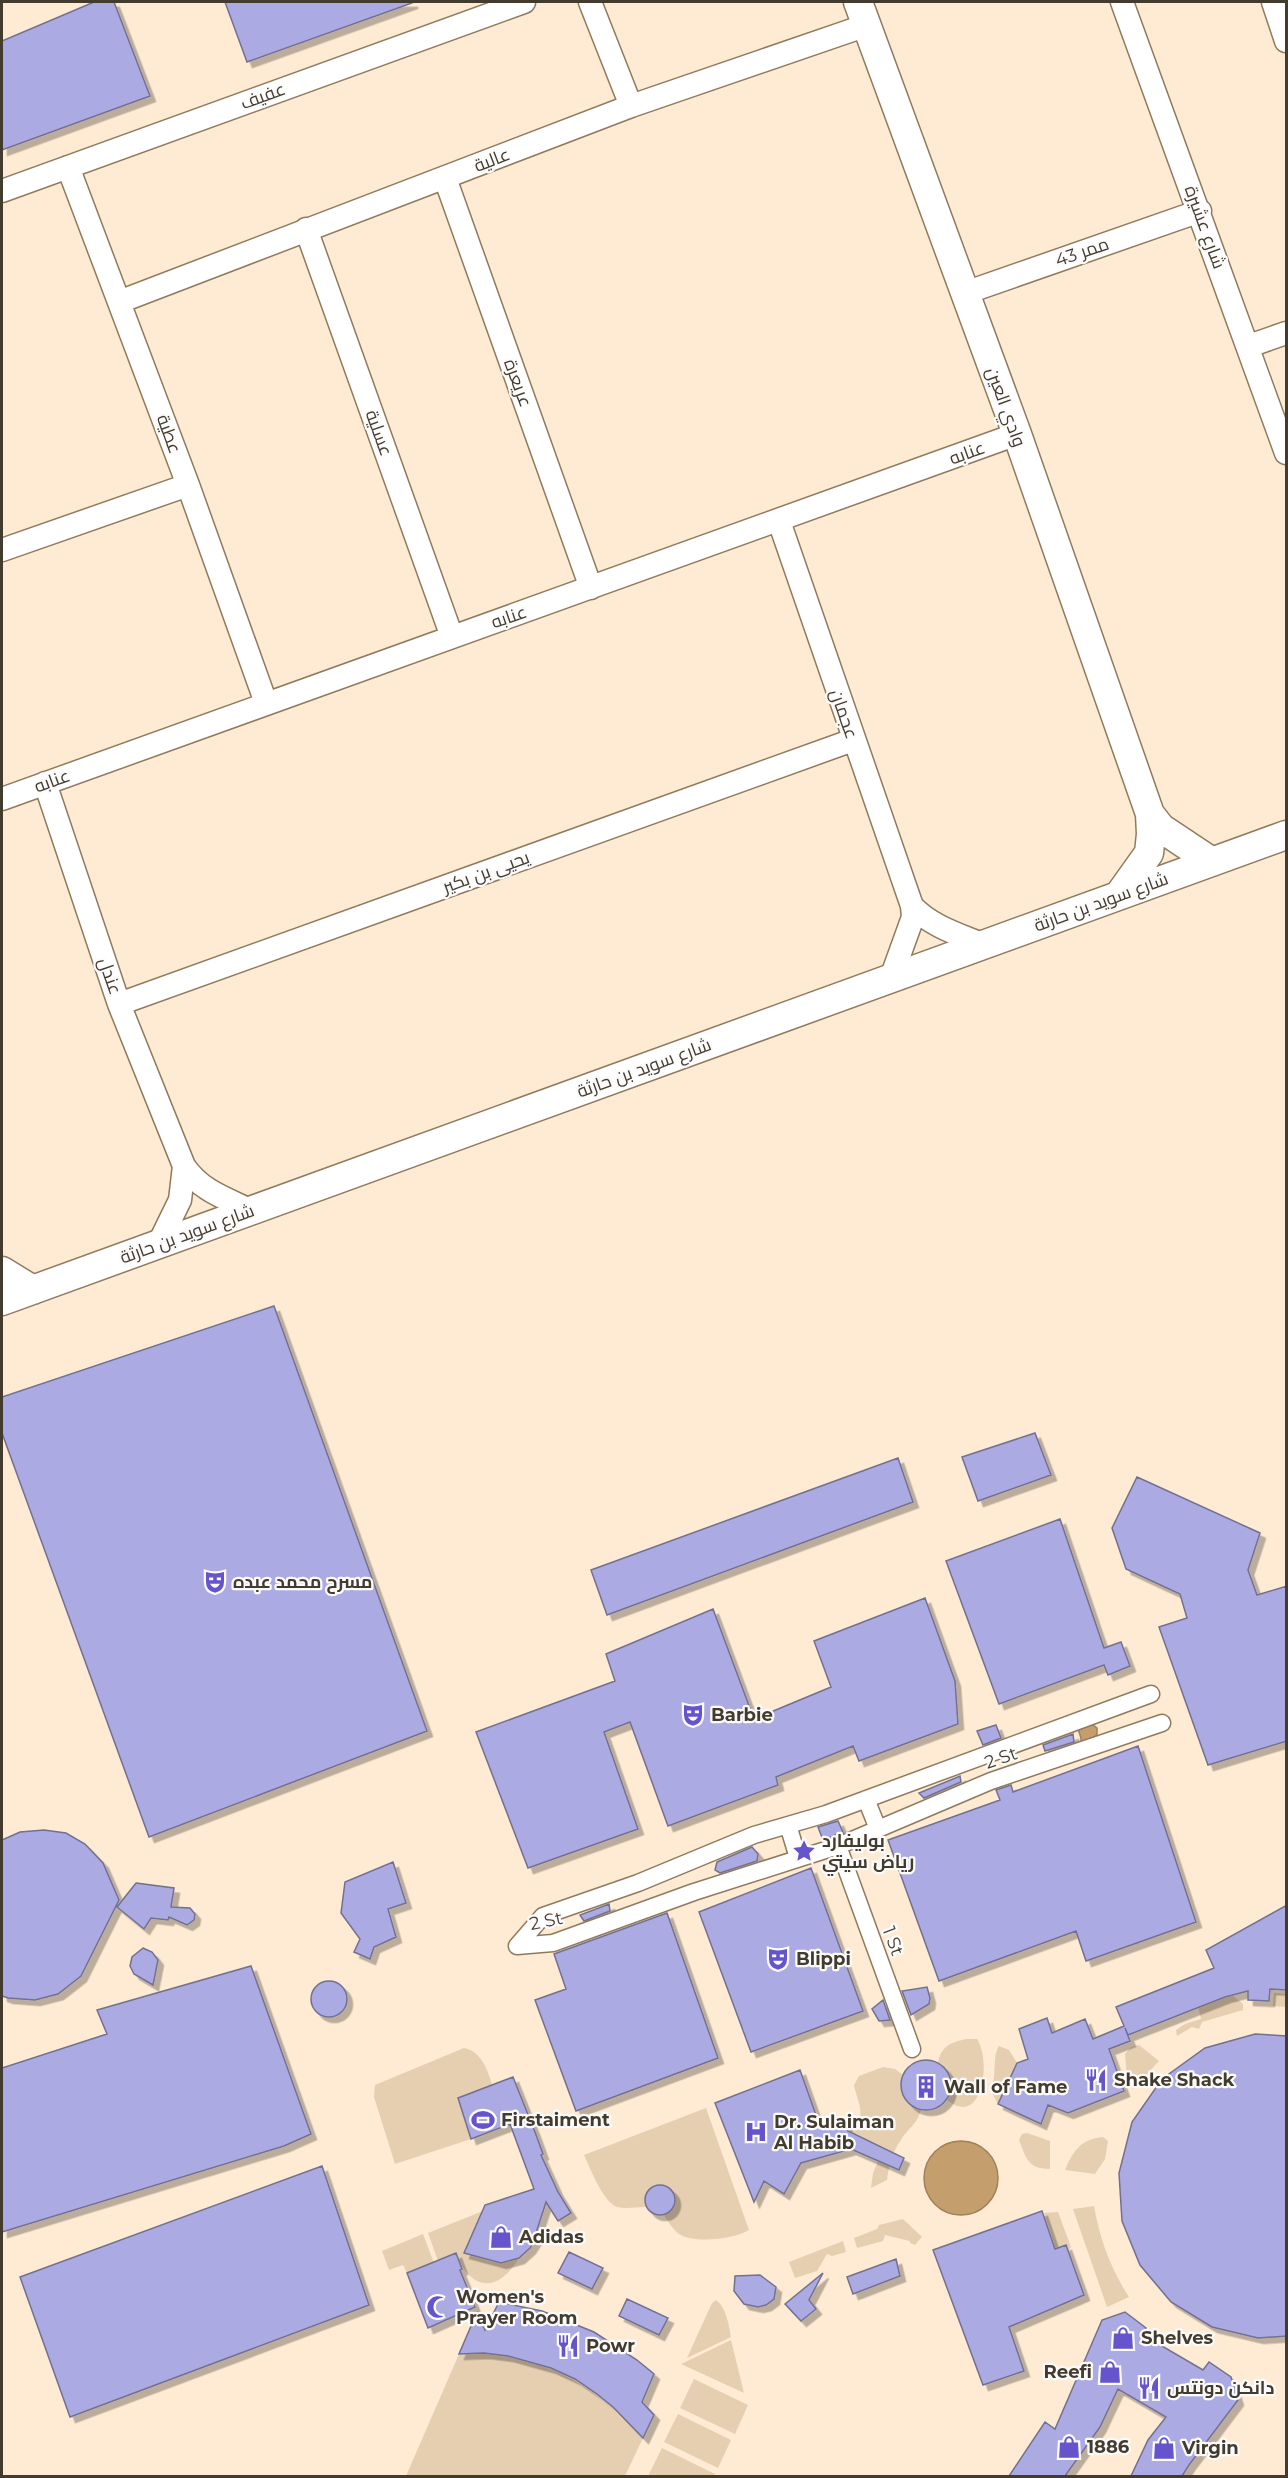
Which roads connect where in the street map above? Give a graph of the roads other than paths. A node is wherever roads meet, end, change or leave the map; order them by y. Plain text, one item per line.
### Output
1 (524, 2) edge
2 (590, 2) edge
3 (1122, 2) edge
4 (1273, 2) edge
5 (862, 13) edge
6 (1287, 41) edge
7 (631, 106) junction
8 (68, 166) junction
9 (445, 178) junction
10 (2, 190) edge
11 (1200, 211) junction
12 (306, 229) junction
13 (965, 293) junction
14 (119, 302) junction
15 (1287, 333) edge
16 (1249, 346) junction
17 (1017, 434) junction
18 (1287, 453) edge
19 (188, 485) junction
20 (779, 521) junction
21 (2, 550) edge
22 (591, 588) junction
23 (452, 637) junction
24 (266, 703) junction
25 (853, 740) junction
26 (45, 783) junction
27 (2, 799) edge
28 (1150, 814) junction
29 (1287, 835) edge
30 (1212, 862) junction
31 (1119, 894) junction
32 (912, 906) junction
33 (982, 944) junction
34 (891, 978) junction
35 (119, 1004) junction
36 (184, 1166) junction
37 (252, 1211) junction
38 (158, 1245) junction
39 (2, 1271) edge
40 (33, 1290) junction
41 (2, 1301) edge
42 (1151, 1694) dead end
43 (1162, 1723) dead end
44 (993, 1753) junction
45 (1002, 1778) junction
46 (866, 1799) junction
47 (788, 1825) junction
48 (878, 1829) junction
49 (838, 1846) junction
50 (798, 1858) junction
51 (655, 1877) junction
52 (665, 1902) junction
53 (912, 2049) dead end

1 - 8 street, عفيف
2 - 7 street
3 - 11 street, شارع عشيرة
4 - 6 street
5 - 7 street, عالية
5 - 13 street, وادي العين
7 - 9 street, عالية
8 - 10 street, عفيف
8 - 14 street, عطية
9 - 12 street, عالية
9 - 22 street, عريعرة
11 - 13 street, ممر 43
11 - 16 street, شارع عشيرة
12 - 14 street, عالية
12 - 23 street, عسلية
13 - 17 street, وادي العين
14 - 19 street, عطية
15 - 16 street
16 - 18 street, شارع عشيرة
17 - 20 street, عنابه
17 - 28 street, وادي العين
19 - 21 street
19 - 24 street, عطية
20 - 22 street, عنابه
20 - 25 street, عجمان
22 - 23 street, عنابه
23 - 24 street, عنابه
24 - 26 street, عنابه
25 - 32 street, عجمان
25 - 35 street, يحيى بن بكير
26 - 27 street, عنابه
26 - 35 street, عندل
28 - 30 street, وادي العين
28 - 31 street, وادي العين
29 - 30 street, شارع سويد بن حارثة
30 - 31 street, شارع سويد بن حارثة
31 - 33 street, شارع سويد بن حارثة
32 - 33 street
32 - 34 street
33 - 34 street, شارع سويد بن حارثة
34 - 37 street, شارع سويد بن حارثة
35 - 36 street, عندل
36 - 37 street, عندل
36 - 38 street, عندل
37 - 38 street, شارع سويد بن حارثة
38 - 40 street, شارع سويد بن حارثة
39 - 40 street
40 - 41 street, شارع سويد بن حارثة
42 - 44 street, 2 St
43 - 45 street, 2 St
44 - 45 street
44 - 46 street, 2 St
45 - 48 street, 2 St
46 - 47 street, 2 St
46 - 48 street
47 - 50 street
47 - 51 street, 2 St
48 - 49 street, 2 St
49 - 50 street, 2 St
49 - 53 street, 1 St
50 - 52 street, 2 St
51 - 52 street
51 - 52 street, 2 St

